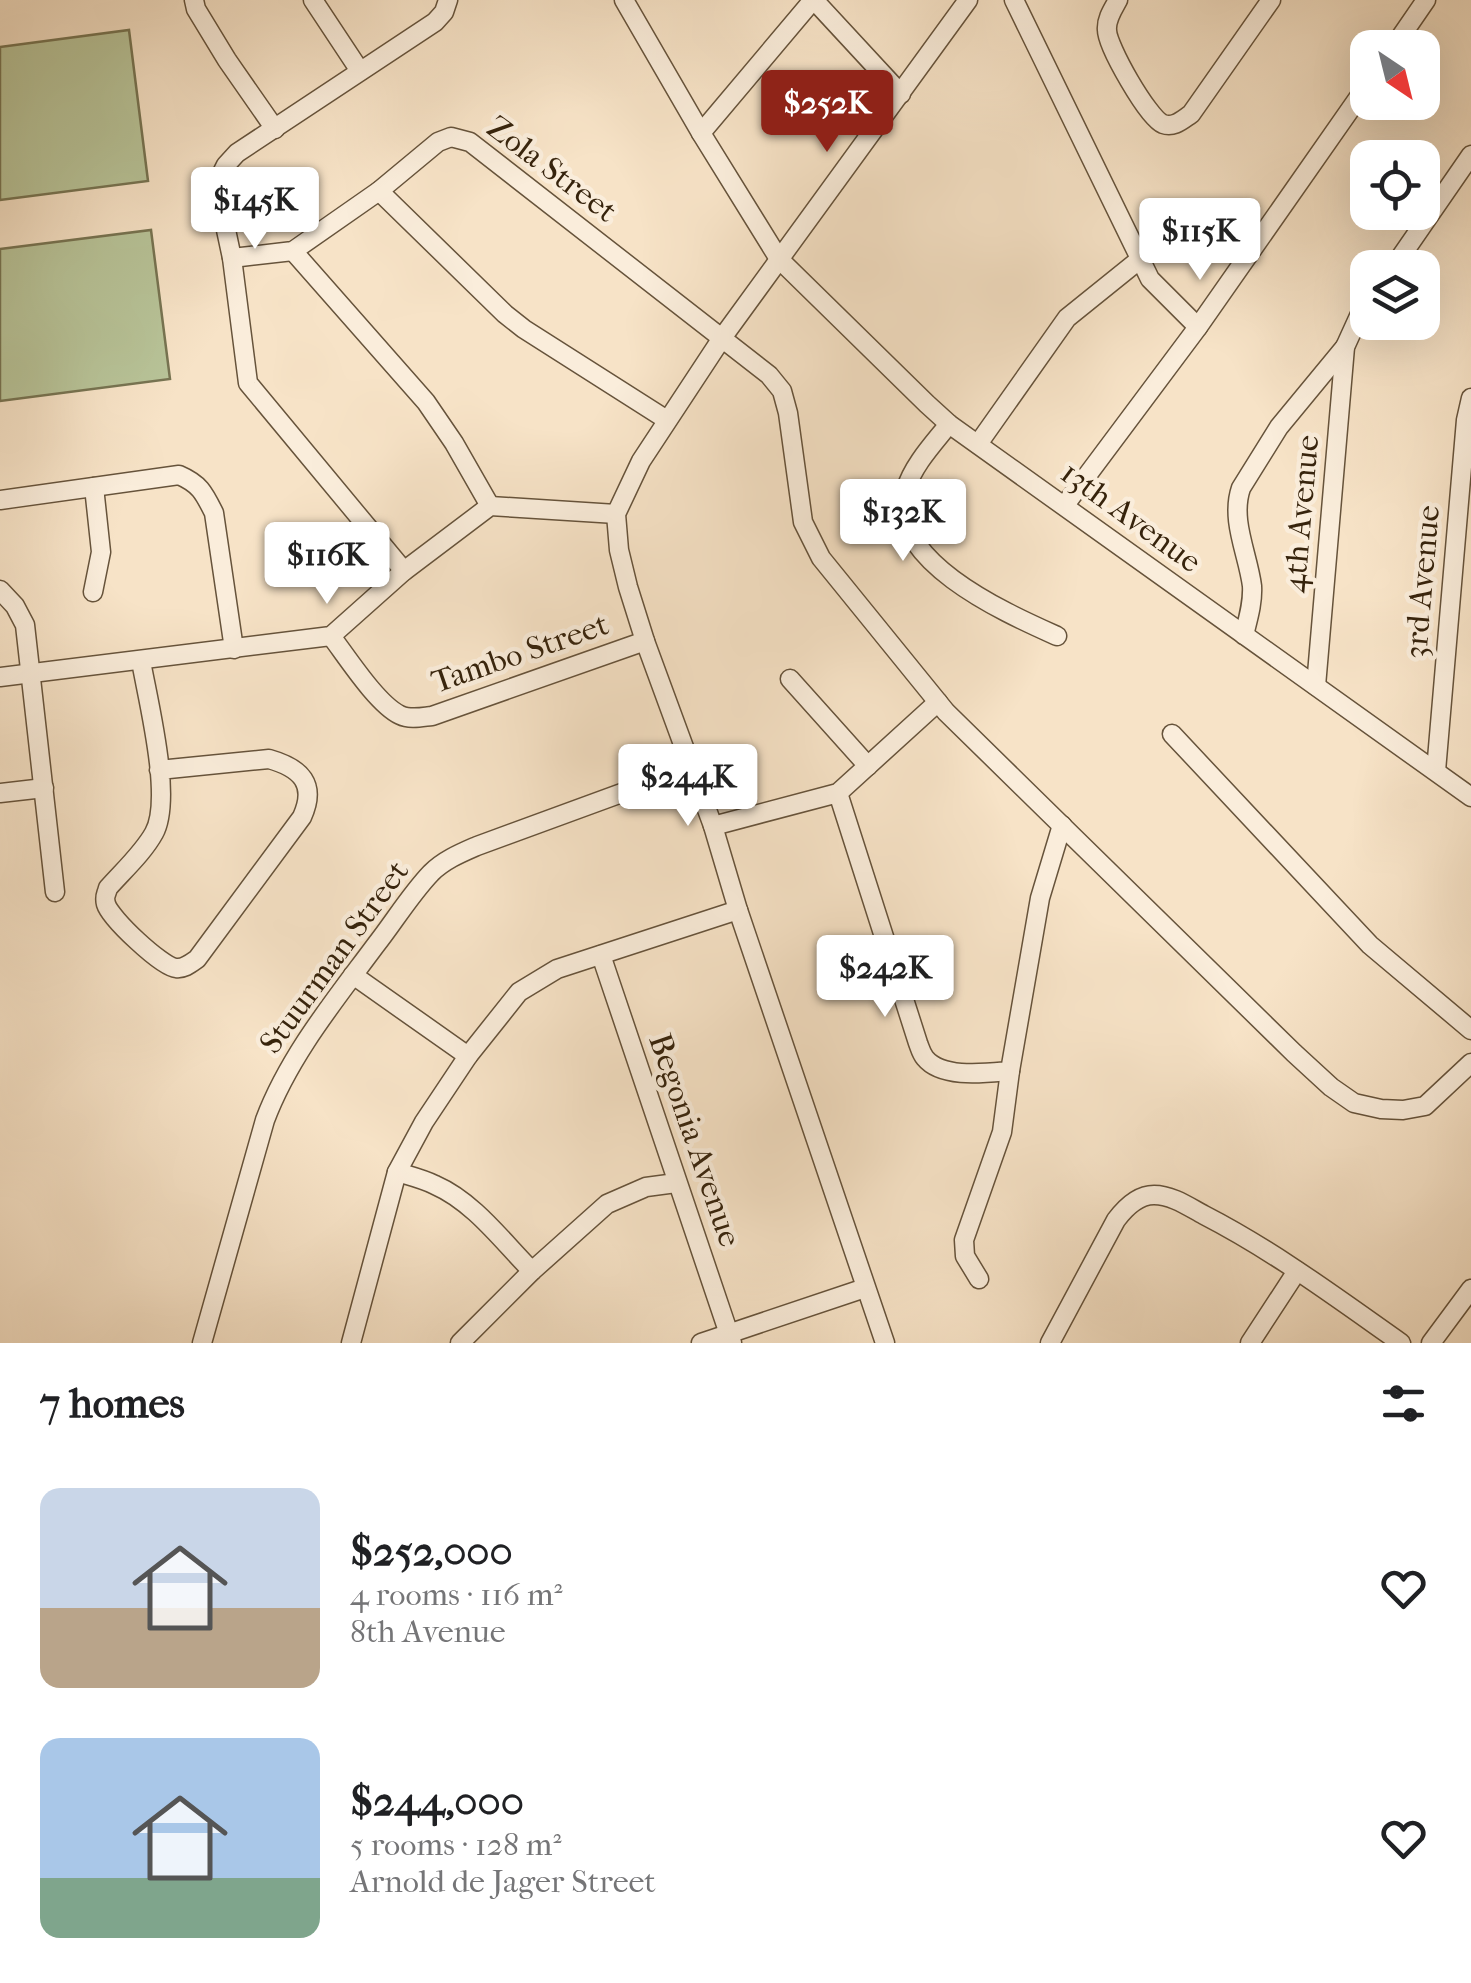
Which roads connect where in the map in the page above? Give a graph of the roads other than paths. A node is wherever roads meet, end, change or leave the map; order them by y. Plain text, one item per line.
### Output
1 (194, 0) edge
2 (314, 0) edge
3 (624, 0) edge
4 (814, 0) edge
5 (968, 0) edge
6 (1014, 0) edge
7 (1118, 0) edge
8 (1270, 0) edge
9 (1426, 0) edge
10 (448, 1) edge
11 (1405, 30) edge
12 (360, 71) junction
13 (901, 94) junction
14 (1350, 110) edge
15 (276, 129) junction
16 (702, 133) junction
17 (1471, 155) edge
18 (379, 191) junction
19 (1405, 250) edge
20 (293, 251) junction
21 (232, 258) junction
22 (780, 259) junction
23 (1139, 260) junction
24 (1198, 326) junction
25 (1350, 336) edge
26 (722, 338) junction
27 (1345, 347) junction
28 (1471, 398) edge
29 (666, 420) junction
30 (949, 424) junction
31 (978, 444) junction
32 (94, 487) junction
33 (0, 500) edge
34 (1064, 505) junction
35 (490, 506) junction
36 (616, 514) junction
37 (404, 571) junction
38 (0, 590) edge
39 (93, 592) dead end
40 (1244, 635) junction
41 (331, 636) junction
42 (1057, 636) dead end
43 (645, 641) junction
44 (234, 649) junction
45 (141, 661) junction
46 (30, 673) junction
47 (0, 677) edge
48 (790, 679) dead end
49 (1316, 686) junction
50 (938, 702) junction
51 (1172, 734) dead end
52 (868, 766) junction
53 (690, 768) junction
54 (159, 770) junction
55 (1436, 772) junction
56 (44, 788) junction
57 (0, 793) edge
58 (838, 793) junction
59 (1471, 796) edge
60 (1062, 824) junction
61 (712, 826) junction
62 (55, 892) dead end
63 (738, 910) junction
64 (602, 955) junction
65 (354, 976) junction
66 (1471, 1030) edge
67 (468, 1056) junction
68 (1471, 1062) edge
69 (1010, 1071) junction
70 (397, 1172) junction
71 (676, 1183) junction
72 (532, 1271) junction
73 (1298, 1271) junction
74 (979, 1278) dead end
75 (864, 1288) junction
76 (1471, 1289) edge
77 (730, 1338) edge
78 (202, 1343) edge
79 (351, 1343) edge
80 (460, 1343) edge
81 (701, 1343) edge
82 (884, 1343) edge
83 (1050, 1343) edge
84 (1250, 1343) edge
85 (1401, 1343) edge
86 (1431, 1343) edge

1 - 15 street
2 - 12 street
3 - 16 street, 13th Avenue
4 - 13 street
4 - 16 street
5 - 13 street
6 - 23 street
7 - 8 street
9 - 11 street
10 - 12 street
12 - 15 street
13 - 22 street
14 - 24 street
15 - 21 street
16 - 22 street, 13th Avenue
17 - 19 street
18 - 20 street, Zola Street
18 - 26 street, Zola Street
18 - 29 street
20 - 21 street, Zola Street
20 - 35 street
21 - 37 street
22 - 26 street
22 - 30 street, 13th Avenue
23 - 24 street
23 - 31 street
24 - 34 street
25 - 27 street, 4th Avenue
26 - 29 street
26 - 50 street, Zola Street
27 - 40 street, 4th Avenue
27 - 49 street, 4th Avenue
28 - 55 street, 3rd Avenue
29 - 36 street
30 - 31 street, 13th Avenue
30 - 42 street
31 - 34 street, 13th Avenue
32 - 33 street
32 - 39 street
32 - 44 street
34 - 40 street, 13th Avenue
35 - 36 street
35 - 37 street
36 - 43 street
37 - 41 street
38 - 46 street
40 - 49 street, 13th Avenue
41 - 43 street, Tambo Street
41 - 44 street
43 - 53 street
44 - 45 street
45 - 46 street
45 - 54 street
46 - 47 street
46 - 56 street
48 - 52 street
49 - 55 street, 13th Avenue
50 - 52 street
50 - 60 street, Zola Street
51 - 66 street
52 - 58 street
53 - 61 street
53 - 65 street, Stuurman Street
54 - 54 street
55 - 59 street, 13th Avenue
56 - 57 street
56 - 62 street
58 - 61 street
58 - 69 street
60 - 68 street, Zola Street
60 - 69 street
61 - 63 street
63 - 64 street
63 - 75 street
64 - 67 street
64 - 71 street, Begonia Avenue
65 - 67 street
65 - 78 street, Stuurman Street
67 - 70 street
69 - 74 street
70 - 72 street
70 - 79 street
71 - 72 street
71 - 77 street, Begonia Avenue
72 - 80 street
73 - 83 street
73 - 84 street
73 - 85 street
75 - 77 street
75 - 82 street
76 - 86 street
77 - 81 street

